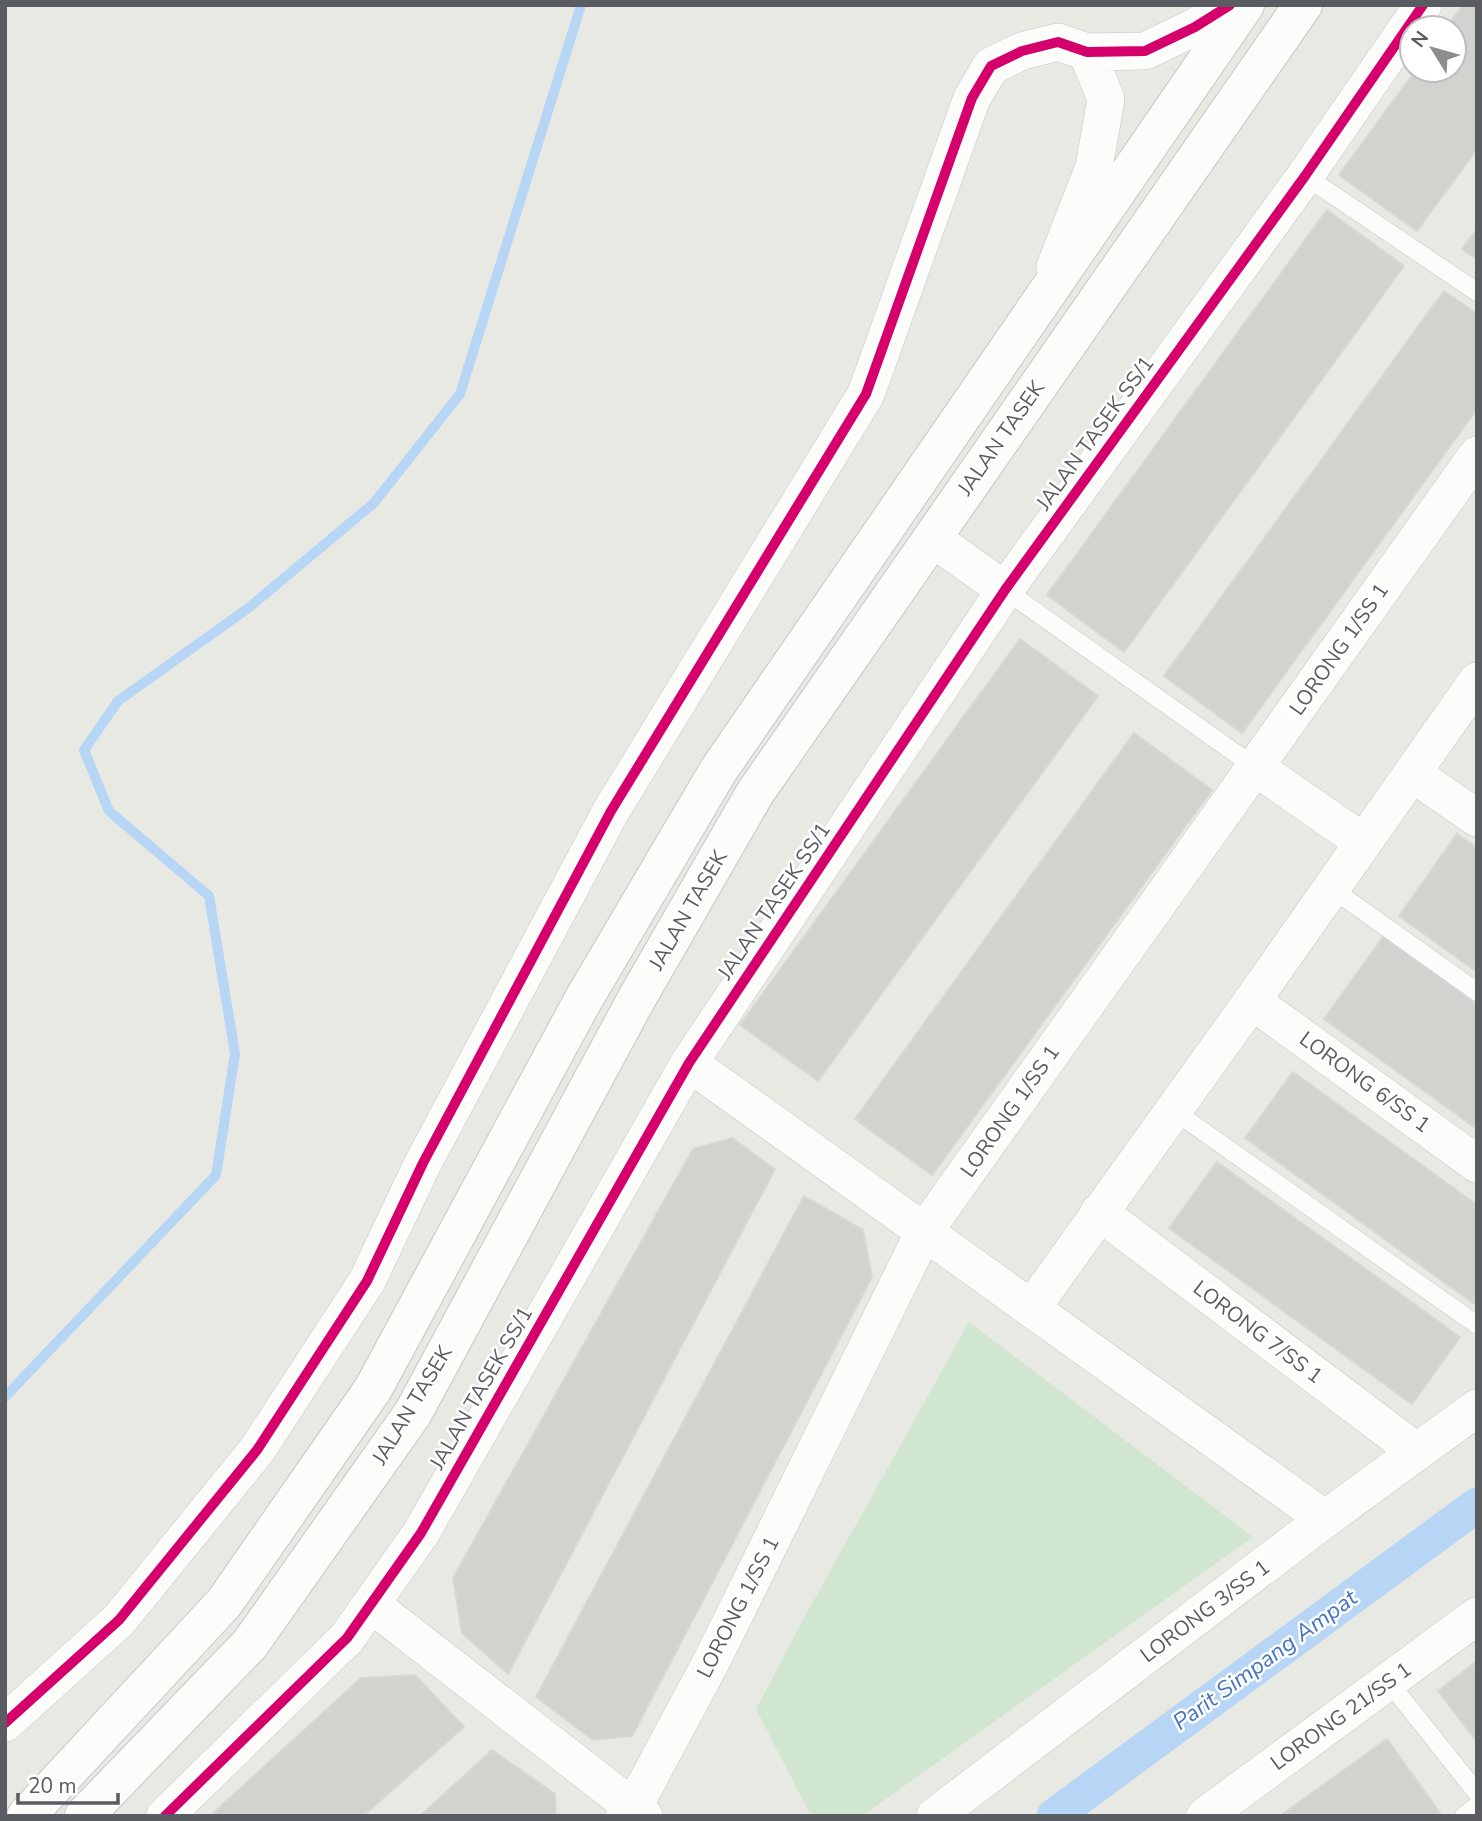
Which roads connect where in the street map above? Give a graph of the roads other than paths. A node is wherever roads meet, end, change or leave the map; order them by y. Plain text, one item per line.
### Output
1 (1230, 5) edge
2 (1245, 5) edge
3 (1303, 5) edge
4 (1423, 5) edge
5 (1087, 52) junction
6 (1305, 176) junction
7 (1477, 292) edge
8 (1045, 293) junction
9 (1477, 455) edge
10 (933, 538) junction
11 (1005, 590) junction
12 (1477, 681) edge
13 (1255, 767) junction
14 (1413, 774) junction
15 (1477, 818) edge
16 (1363, 842) junction
17 (1331, 888) junction
18 (1477, 992) edge
19 (1252, 1001) junction
20 (689, 1063) junction
21 (1173, 1111) junction
22 (1477, 1164) edge
23 (1099, 1212) junction
24 (924, 1232) junction
25 (1031, 1309) junction
26 (1477, 1325) edge
27 (1477, 1408) edge
28 (1417, 1452) junction
29 (1325, 1519) junction
30 (372, 1605) junction
31 (1477, 1616) edge
32 (1388, 1681) junction
33 (5, 1723) edge
34 (1477, 1793) edge
35 (1477, 1807) edge
36 (634, 1813) edge
37 (26, 1816) edge
38 (84, 1816) edge
39 (164, 1816) edge
40 (935, 1816) edge
41 (1205, 1816) edge
42 (1464, 1816) edge

1 - 5 street
2 - 8 main road, JALAN TASEK
3 - 10 main road, JALAN TASEK
4 - 6 street, JALAN TASEK SS/1
5 - 8 street
5 - 33 street
6 - 7 lane
6 - 11 street, JALAN TASEK SS/1
8 - 37 main road, JALAN TASEK
9 - 13 street, LORONG 1/SS 1
10 - 11 street
10 - 38 main road, JALAN TASEK
11 - 13 lane
11 - 20 street, JALAN TASEK SS/1
12 - 14 street
13 - 16 street
13 - 24 street, LORONG 1/SS 1
14 - 15 street
14 - 16 street
16 - 17 street
17 - 18 lane
17 - 19 street
19 - 21 street
19 - 22 street, LORONG 6/SS 1
20 - 24 street
20 - 30 street, JALAN TASEK SS/1
21 - 23 street
21 - 26 lane
23 - 25 street
23 - 28 street, LORONG 7/SS 1
24 - 25 street
24 - 36 street, LORONG 1/SS 1
25 - 29 street
27 - 28 street, LORONG 3/SS 1
28 - 29 street, LORONG 3/SS 1
29 - 40 street, LORONG 3/SS 1
30 - 36 street
30 - 39 street, JALAN TASEK SS/1
31 - 32 street, LORONG 21/SS 1
32 - 34 lane
32 - 41 street, LORONG 21/SS 1
35 - 42 lane

